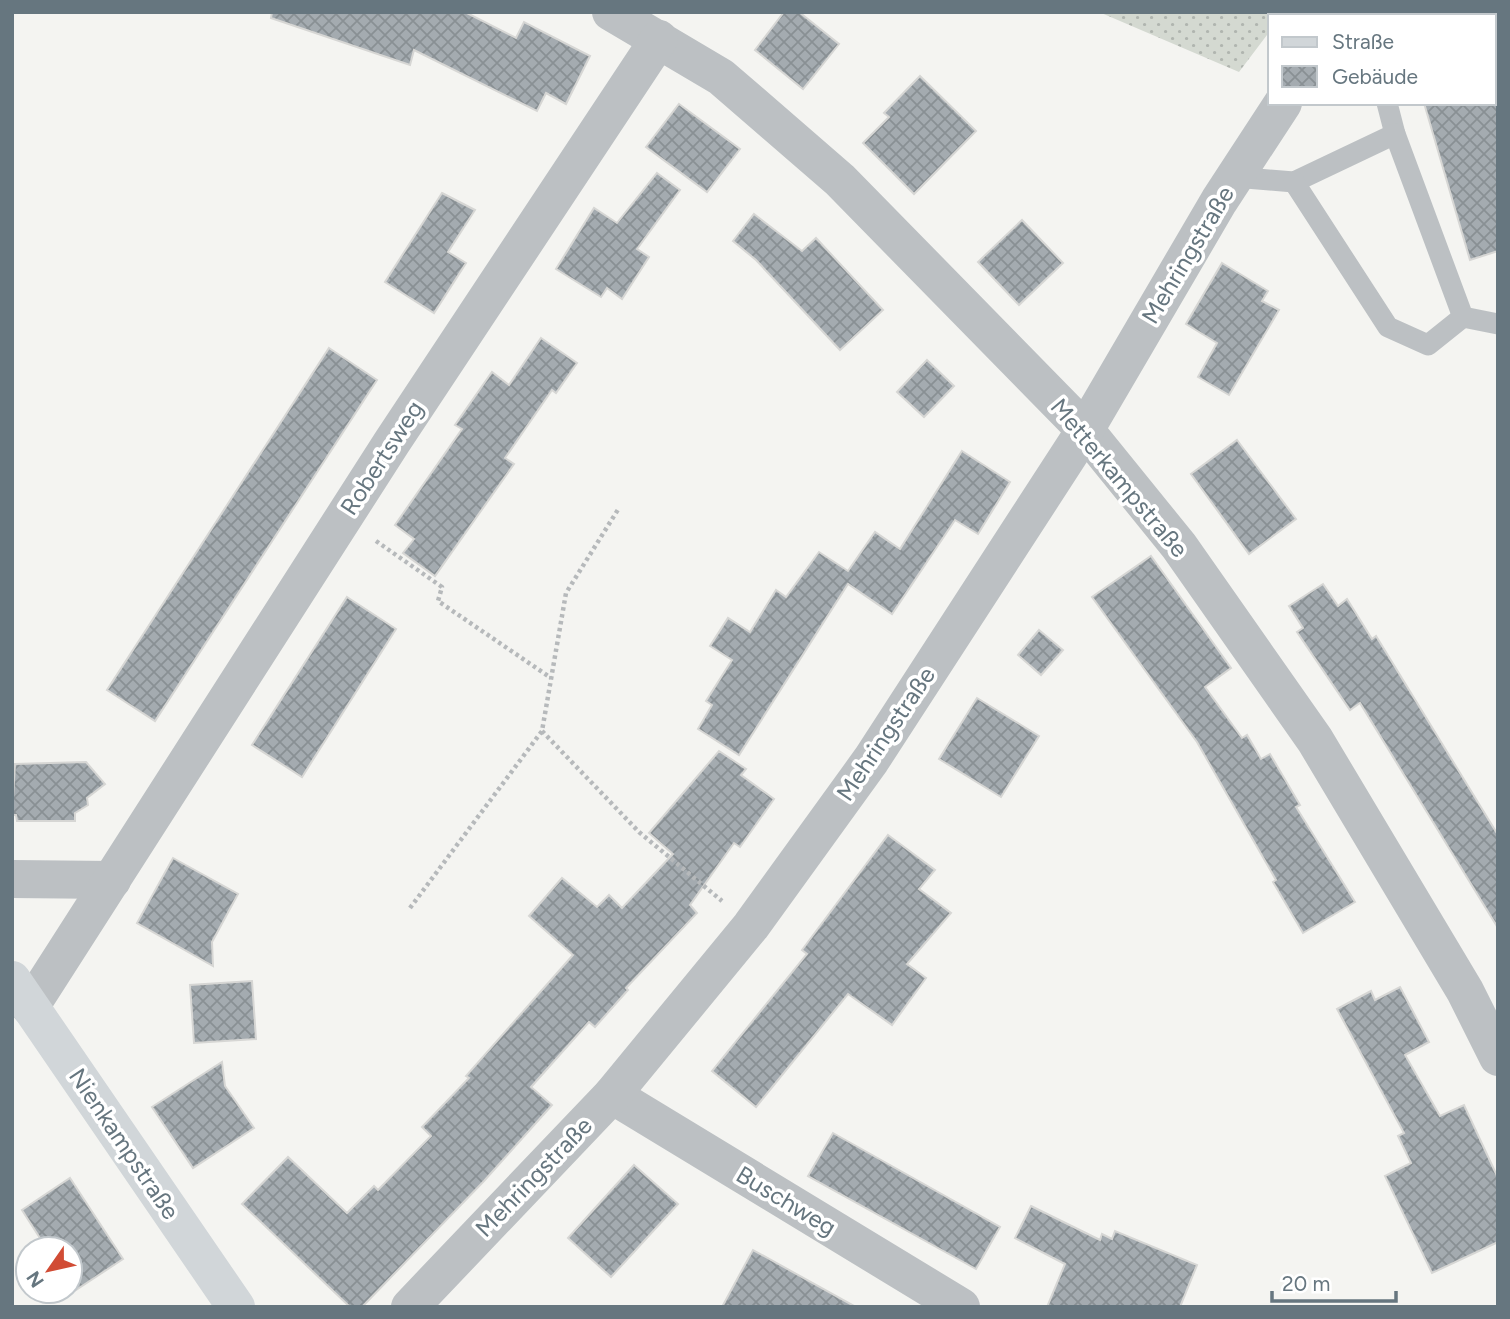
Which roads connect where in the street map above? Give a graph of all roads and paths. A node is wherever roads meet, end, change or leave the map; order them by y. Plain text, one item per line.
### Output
1 (611, 12) edge
2 (659, 39) junction
3 (1282, 105) edge
4 (1388, 105) edge
5 (1395, 134) junction
6 (1234, 177) junction
7 (1294, 183) junction
8 (1463, 317) junction
9 (1498, 324) edge
10 (1085, 430) junction
11 (620, 508) dead end
12 (344, 518) junction
13 (551, 678) junction
14 (542, 731) junction
15 (12, 879) edge
16 (112, 880) junction
17 (410, 908) dead end
18 (751, 926) junction
19 (21, 993) edge
20 (1498, 1057) edge
21 (612, 1095) junction
22 (236, 1307) edge
23 (410, 1307) edge
24 (961, 1307) edge

1 - 2 street, Metterkampstraße
2 - 10 street, Metterkampstraße
2 - 12 street, Robertsweg
3 - 6 street, Mehringstraße
4 - 5 lane
5 - 7 lane
5 - 8 lane
6 - 7 lane
6 - 10 street, Mehringstraße
7 - 8 lane
8 - 9 lane
10 - 18 street, Mehringstraße
10 - 20 street, Metterkampstraße
11 - 13 path
12 - 13 path
12 - 16 street, Robertsweg
13 - 14 path
14 - 17 path
14 - 18 path
15 - 16 street
16 - 19 street, Robertsweg
18 - 21 street, Mehringstraße
19 - 22 street, Nienkampstraße
21 - 23 street, Mehringstraße
21 - 24 street, Buschweg

